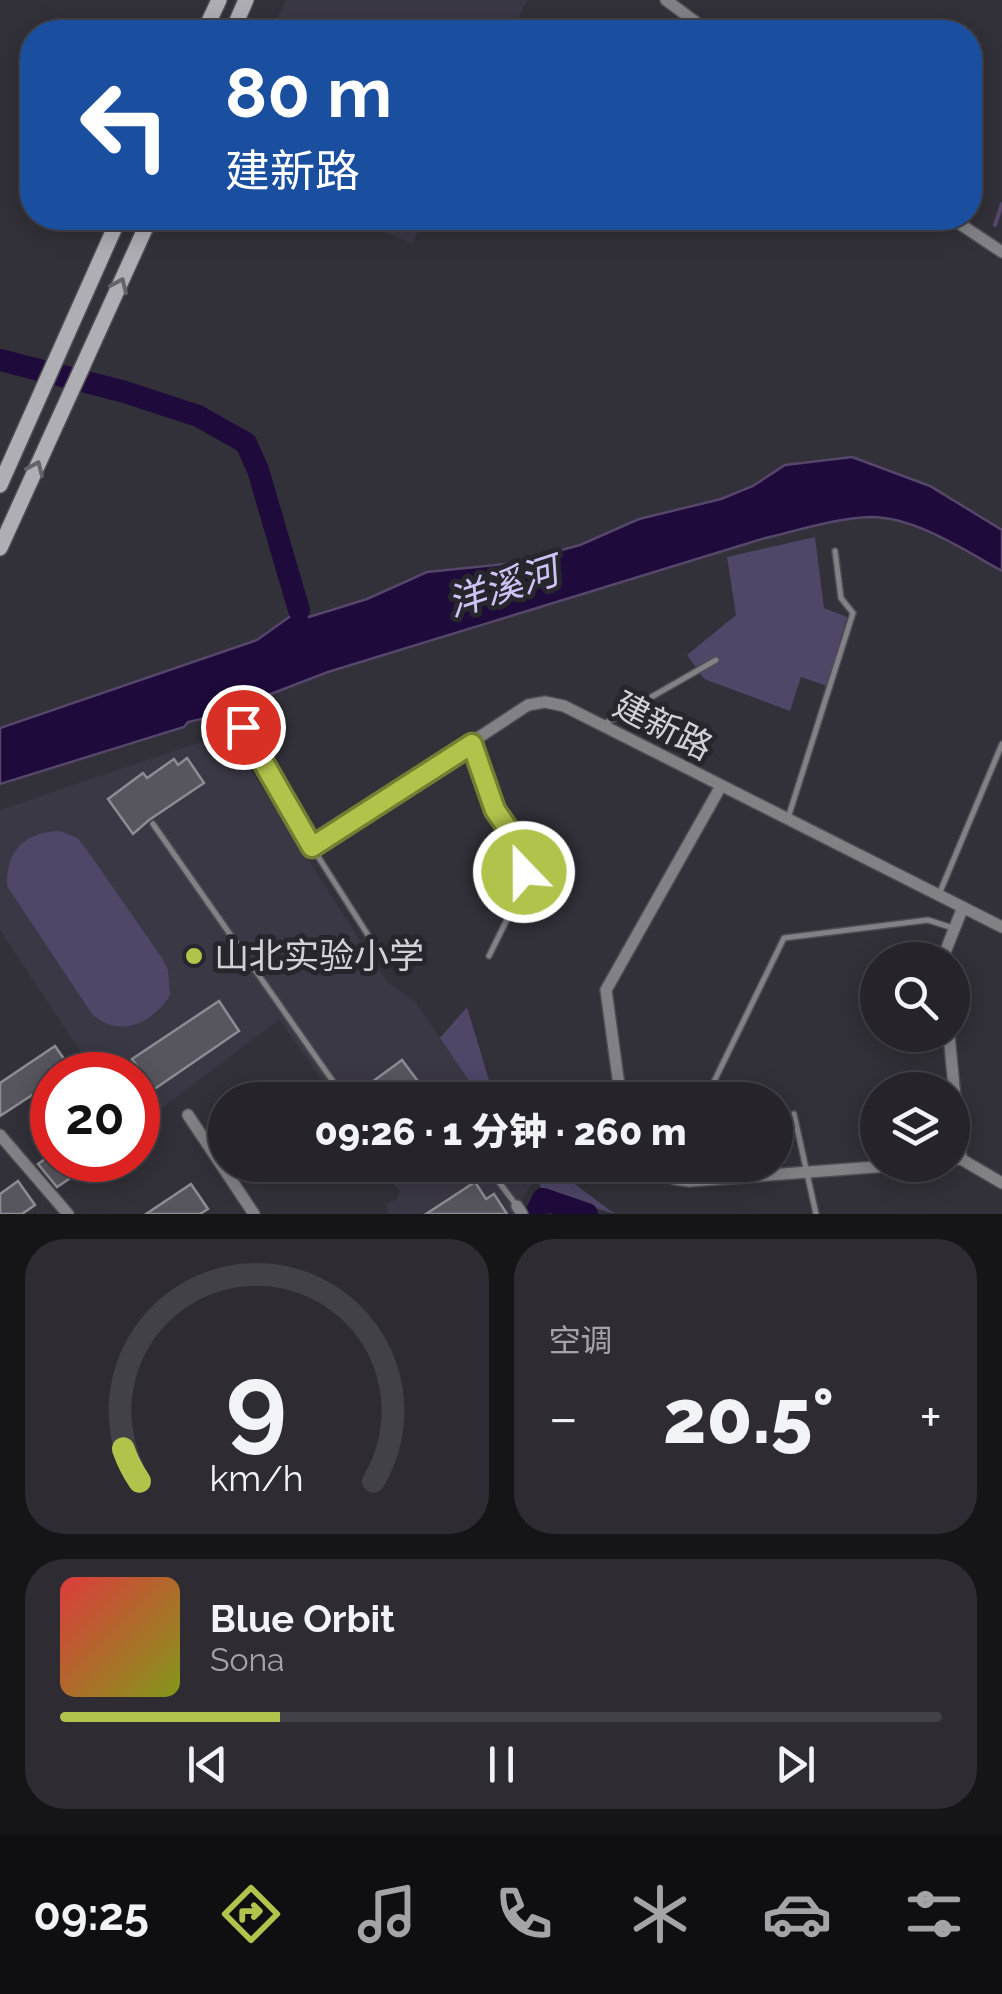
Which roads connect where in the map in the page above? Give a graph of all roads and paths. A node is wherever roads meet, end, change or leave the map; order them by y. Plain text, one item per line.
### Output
1 (666, 0) edge
2 (693, 20) edge
3 (113, 230) edge
4 (145, 230) edge
5 (969, 230) edge
6 (1002, 252) edge
7 (0, 485) edge
8 (0, 548) edge
9 (835, 551) dead end
10 (716, 660) dead end
11 (601, 726) junction
12 (243, 727) dead end
13 (472, 744) junction
14 (1002, 744) edge
15 (721, 786) junction
16 (787, 820) junction
17 (153, 824) dead end
18 (312, 847) junction
19 (939, 895) junction
20 (963, 908) junction
21 (1002, 927) edge
22 (953, 928) junction
23 (948, 942) edge
24 (380, 954) dead end
25 (489, 956) dead end
26 (333, 1082) edge
27 (619, 1082) edge
28 (713, 1082) edge
29 (794, 1114) dead end
30 (188, 1115) dead end
31 (0, 1135) edge
32 (970, 1166) edge
33 (860, 1168) edge
34 (806, 1171) junction
35 (793, 1172) edge
36 (498, 1182) edge
37 (1002, 1183) edge
38 (519, 1210) edge
39 (68, 1214) edge
40 (254, 1214) edge
41 (816, 1214) edge

1 - 2 street
3 - 7 main road
8 -> 4 main road
5 - 6 street
9 - 16 lane
10 - 11 lane
11 - 13 street, 建新路
11 - 15 street, 建新路
12 - 18 lane
13 - 18 street, 建新路
13 - 25 lane
14 - 19 lane
15 - 16 street, 建新路
15 - 27 street
16 - 19 street, 建新路
17 - 26 lane
18 - 24 lane
19 - 20 street, 建新路
20 - 21 street, 建新路
20 - 22 street
22 - 23 street
22 - 28 lane
29 - 34 lane
30 - 40 street
31 - 39 street
32 - 37 street
33 - 34 street
34 - 35 street
34 - 41 lane
36 - 38 lane

